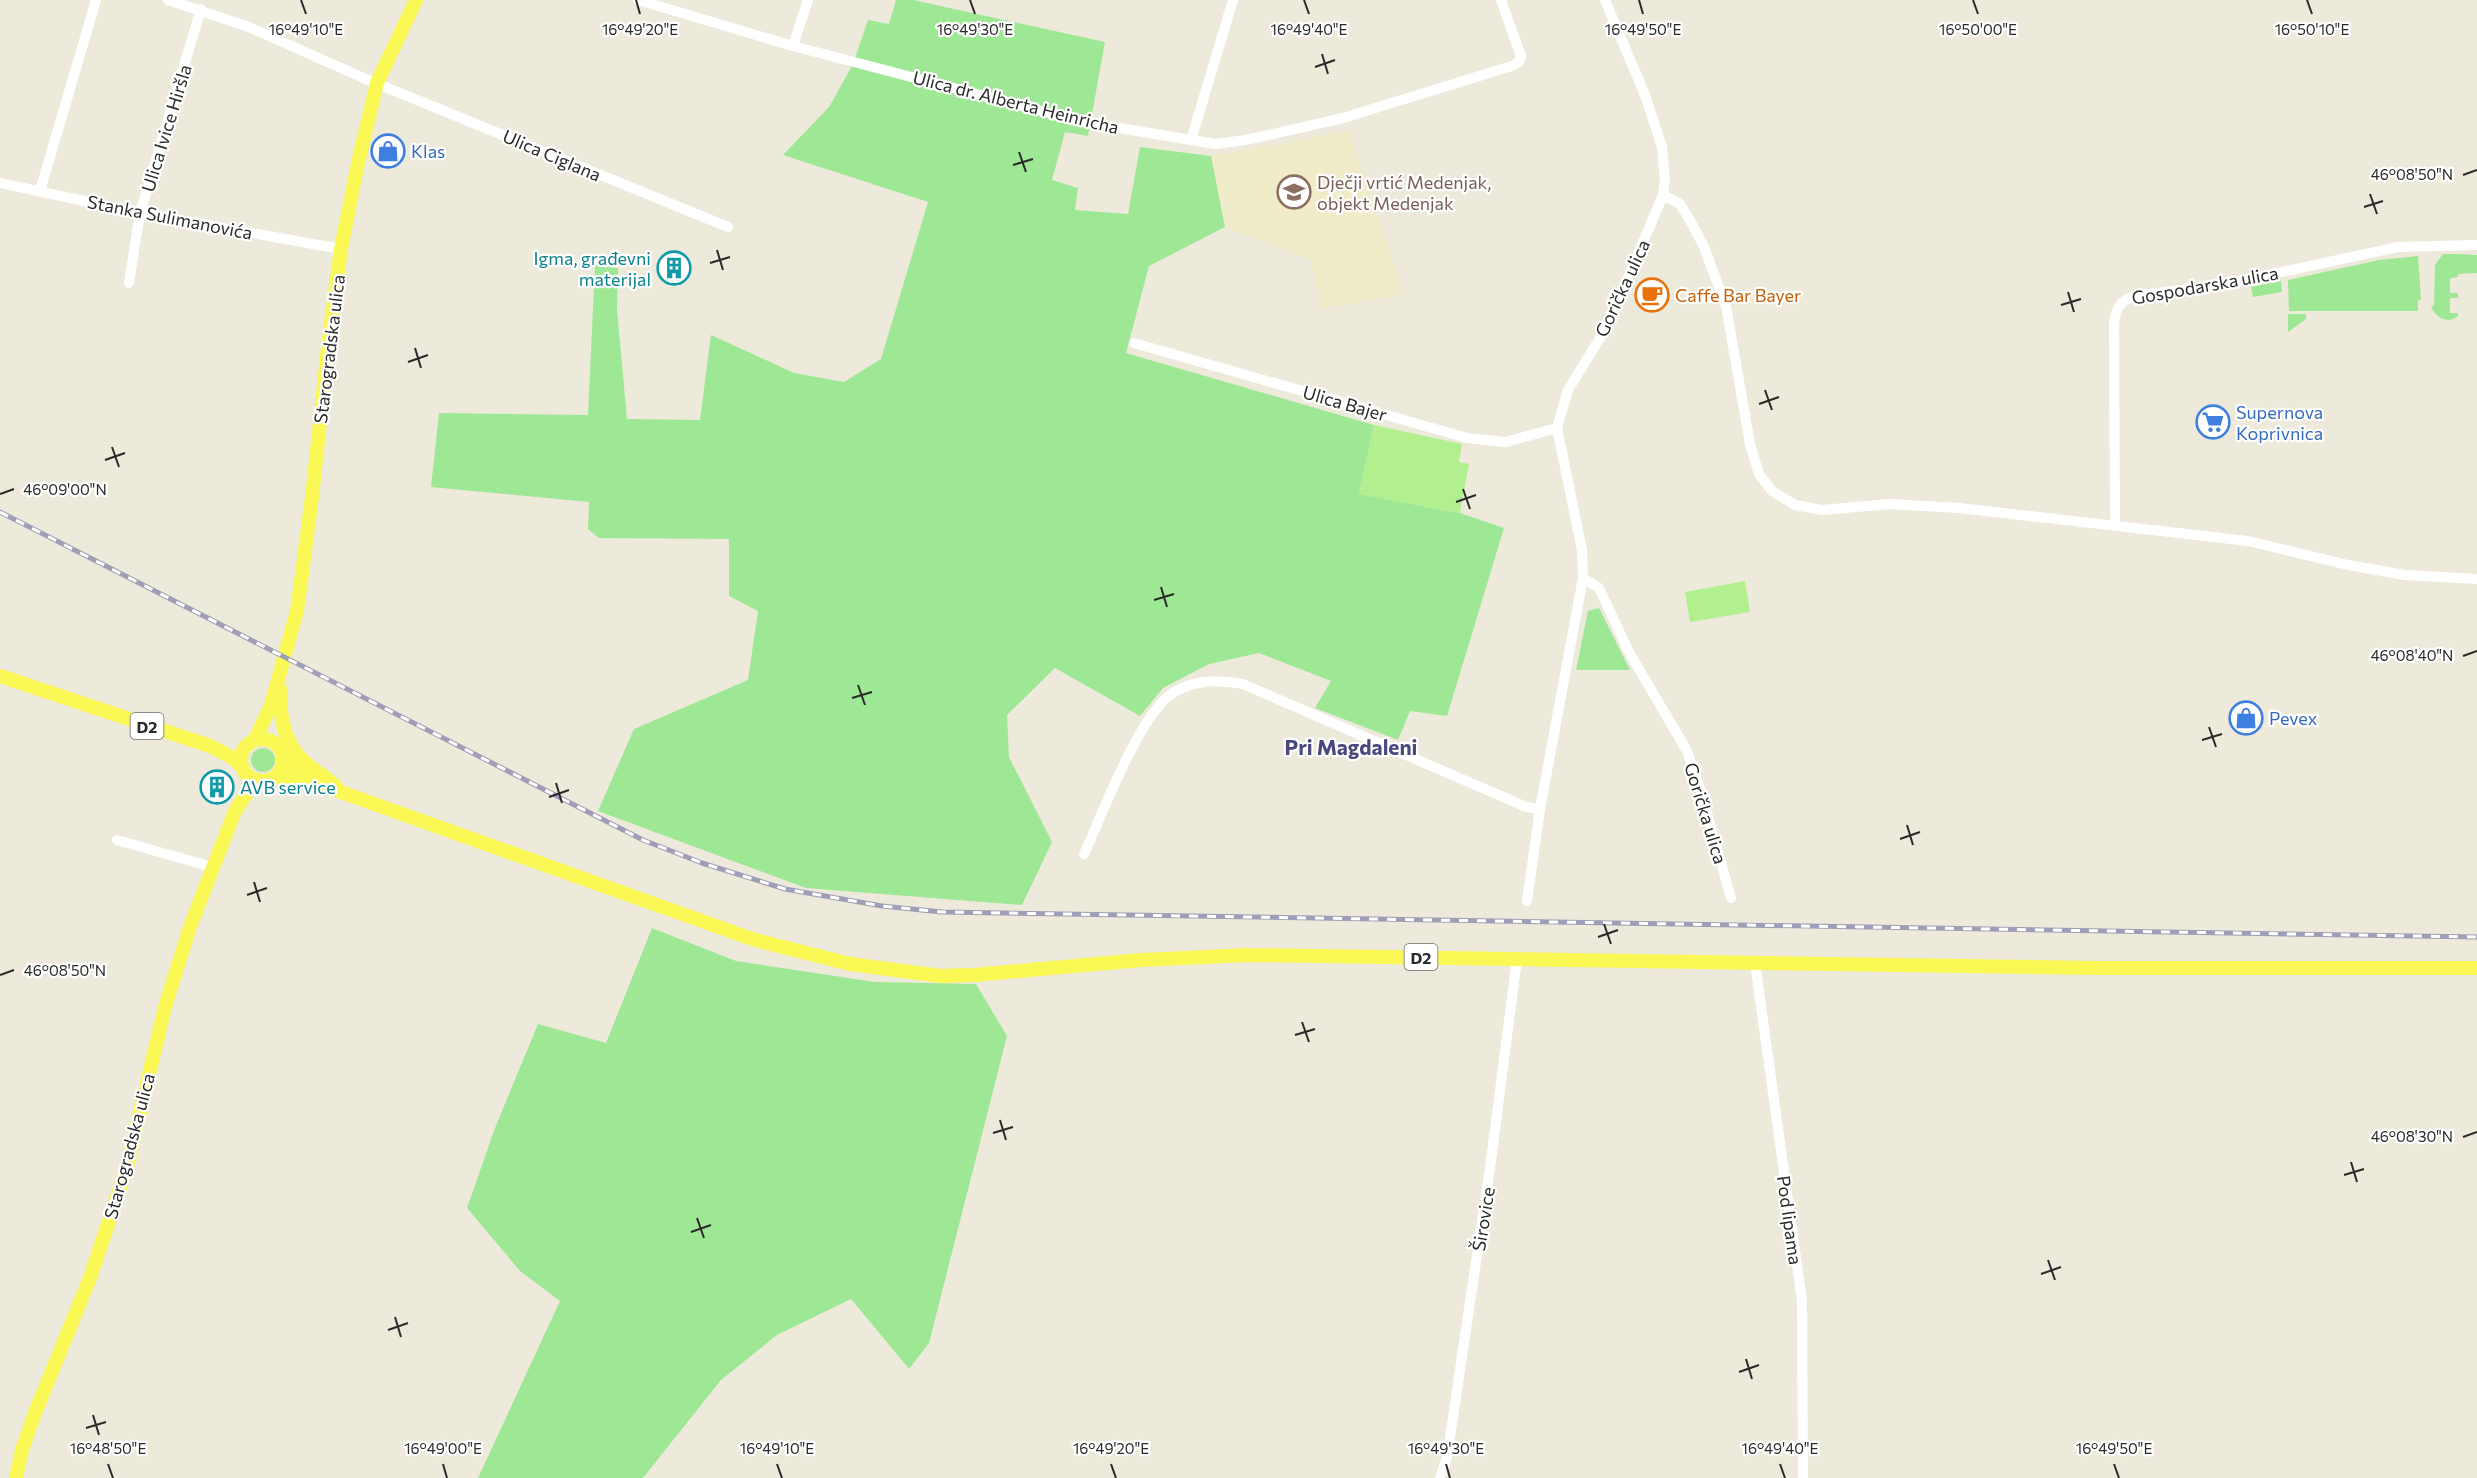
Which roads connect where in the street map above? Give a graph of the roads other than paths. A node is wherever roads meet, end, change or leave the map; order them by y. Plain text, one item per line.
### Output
1 (96, 0) edge
2 (168, 0) edge
3 (416, 0) edge
4 (638, 0) edge
5 (808, 0) edge
6 (1233, 0) edge
7 (1501, 0) edge
8 (1605, 0) edge
9 (201, 9) junction
10 (793, 46) junction
11 (376, 83) junction
12 (1191, 140) junction
13 (0, 183) edge
14 (40, 192) junction
15 (1663, 195) junction
16 (140, 213) junction
17 (728, 227) dead end
18 (2477, 245) edge
19 (341, 249) junction
20 (129, 283) dead end
21 (1134, 343) dead end
22 (1557, 428) junction
23 (2115, 525) junction
24 (1583, 578) junction
25 (2477, 579) edge
26 (0, 676) edge
27 (278, 678) junction
28 (271, 705) junction
29 (250, 743) junction
30 (275, 743) junction
31 (210, 746) junction
32 (283, 757) junction
33 (243, 769) junction
34 (266, 780) junction
35 (321, 785) junction
36 (340, 792) junction
37 (1540, 809) junction
38 (235, 811) junction
39 (117, 840) dead end
40 (1084, 855) dead end
41 (212, 867) junction
42 (1731, 898) dead end
43 (1527, 901) dead end
44 (1517, 959) junction
45 (1755, 963) junction
46 (2477, 968) edge
47 (16, 1478) edge
48 (1440, 1478) edge
49 (1803, 1478) edge

1 - 14 street
2 - 9 street, Ulica Ciglana
3 - 11 main road, Starogradska ulica
4 - 10 street, Ulica dr. Alberta Heinricha
5 - 10 street
6 - 12 street
7 - 12 street, Ulica dr. Alberta Heinricha
8 - 15 street, Gorička ulica
9 - 11 street, Ulica Ciglana
9 - 16 street, Ulica Ivice Hiršla
10 - 12 street, Ulica dr. Alberta Heinricha
11 - 17 street, Ulica Ciglana
11 - 19 main road, Starogradska ulica
13 - 14 street, Stanka Sulimanovića
14 - 16 street, Stanka Sulimanovića
15 - 22 street, Gorička ulica
15 - 23 street
16 - 19 street, Stanka Sulimanovića
16 - 20 street, Ulica Ivice Hiršla
18 - 23 street, Gospodarska ulica
19 - 27 main road, Starogradska ulica
21 - 22 street, Ulica Bajer
22 - 24 street, Gorička ulica
23 - 25 street
24 - 37 street, Gorička ulica
24 - 42 street, Gorička ulica
26 - 31 main road, D2
27 - 28 main road, Starogradska ulica
27 - 36 main road
28 - 29 main road, Starogradska ulica
28 - 30 main road, Starogradska ulica
29 - 30 main road, D2
29 - 31 main road, D2
29 - 33 main road
30 - 32 main road, D2
31 - 33 main road, D2
32 - 34 main road
32 - 35 main road, D2
33 - 34 main road, D2
33 - 38 main road, Starogradska ulica
34 - 35 main road, D2
34 - 38 main road, Starogradska ulica
35 - 36 main road, D2
36 - 44 main road, D2
37 - 40 street
37 - 43 street, Gorička ulica
38 - 41 main road, Starogradska ulica
39 - 41 street
41 - 47 main road, Starogradska ulica
44 - 45 main road, D2
44 - 48 street, Širovice
45 - 46 main road, D2
45 - 49 street, Pod lipama

